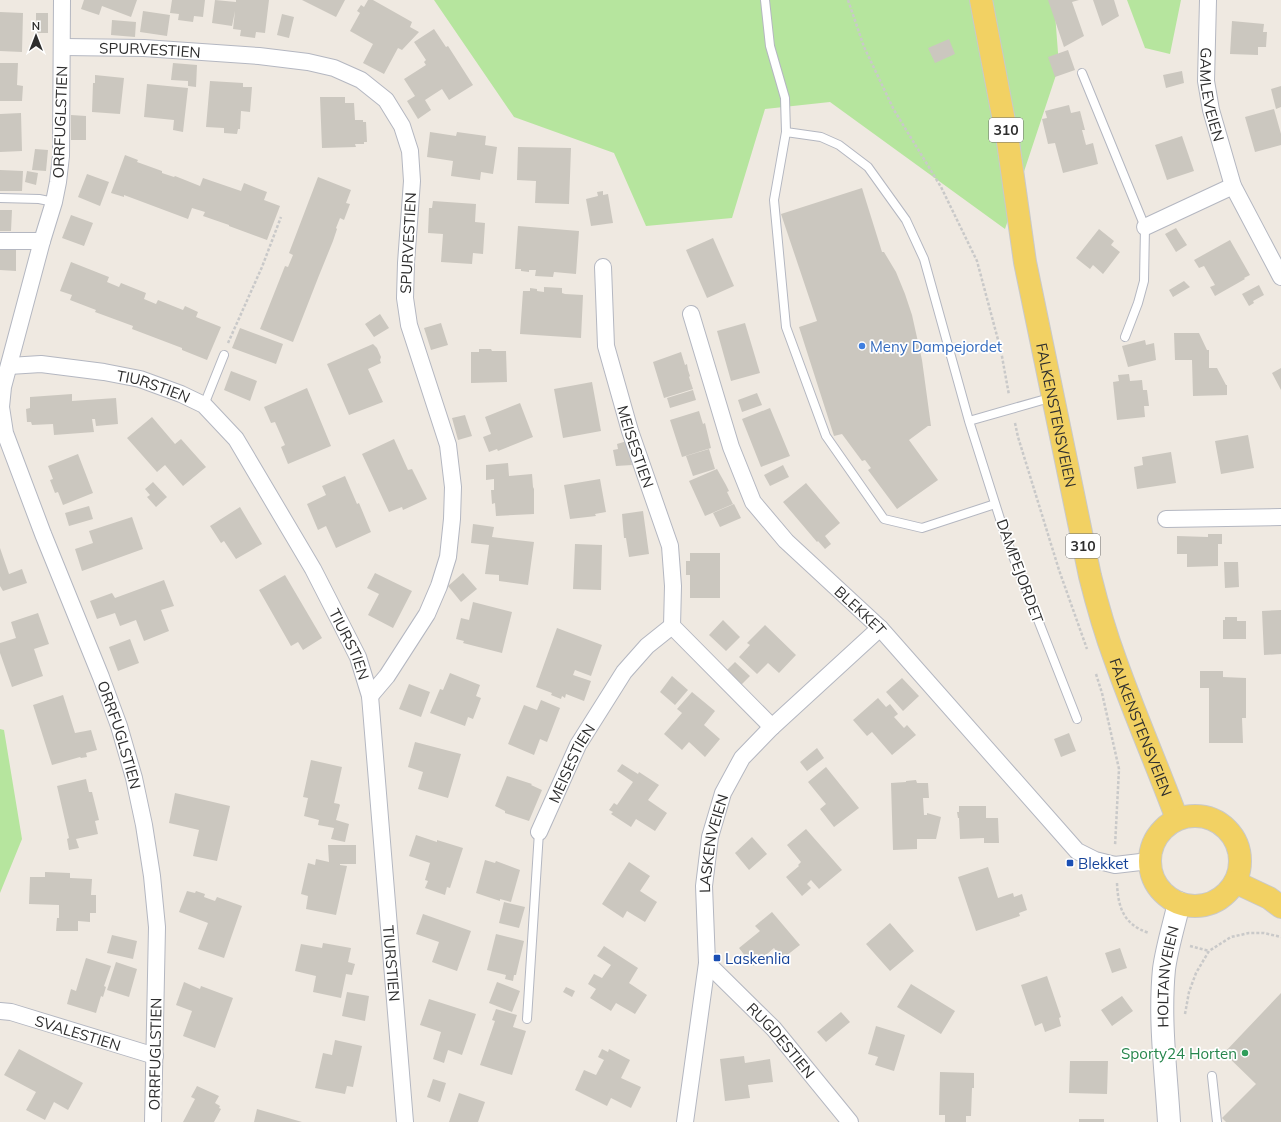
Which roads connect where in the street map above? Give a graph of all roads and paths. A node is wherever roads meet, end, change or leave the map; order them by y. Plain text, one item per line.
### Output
1 (62, 0) edge
2 (765, 0) edge
3 (848, 0) edge
4 (981, 0) edge
5 (1208, 0) edge
6 (63, 47) junction
7 (1082, 73) dead end
8 (786, 132) junction
9 (1233, 186) junction
10 (0, 198) edge
11 (54, 202) junction
12 (282, 217) dead end
13 (1145, 227) junction
14 (0, 241) edge
15 (42, 242) junction
16 (603, 267) dead end
17 (1281, 278) edge
18 (691, 314) dead end
19 (1125, 337) dead end
20 (224, 354) joint
21 (4, 366) edge
22 (1053, 397) junction
23 (204, 405) junction
24 (1012, 408) junction
25 (969, 421) junction
26 (995, 504) junction
27 (1281, 517) edge
28 (1166, 519) dead end
29 (672, 626) junction
30 (880, 628) junction
31 (1087, 650) dead end
32 (1094, 671) dead end
33 (370, 696) junction
34 (1077, 719) dead end
35 (772, 727) junction
36 (1177, 819) junction
37 (539, 832) joint
38 (1149, 861) junction
39 (1115, 865) junction
40 (1235, 882) junction
41 (1179, 903) junction
42 (1281, 907) edge
43 (1281, 937) edge
44 (1170, 940) junction
45 (1209, 951) junction
46 (707, 963) junction
47 (0, 1011) edge
48 (527, 1019) dead end
49 (1184, 1022) dead end
50 (155, 1056) junction
51 (1212, 1076) dead end
52 (153, 1122) edge
53 (405, 1122) edge
54 (685, 1122) edge
55 (850, 1122) edge
56 (1169, 1122) edge
57 (1217, 1122) edge

1 - 6 street, ORRFUGLSTIEN
2 - 8 lane
3 - 24 path
4 - 22 main road, FALKENSTENSVEIEN / 310
5 - 9 street, GAMLEVEIEN
6 - 11 street, ORRFUGLSTIEN
6 - 33 street, SPURVESTIEN
7 - 13 lane
8 - 25 lane, DAMPEJORDET
8 - 26 lane
9 - 13 street
9 - 17 street, GAMLEVEIEN
10 - 11 lane
11 - 15 street, ORRFUGLSTIEN
12 - 20 path
13 - 19 lane
14 - 15 street
15 - 21 street, ORRFUGLSTIEN
16 - 29 street, MEISESTIEN
18 - 30 street, BLEKKET
20 - 23 lane
21 - 23 street, TIURSTIEN
21 - 50 street, ORRFUGLSTIEN
22 - 24 lane
22 - 36 main road, FALKENSTENSVEIEN / 310
23 - 33 street, TIURSTIEN
24 - 25 lane
24 - 31 path
25 - 26 lane, DAMPEJORDET
26 - 34 lane, DAMPEJORDET
27 - 28 street
29 - 35 street
29 - 37 street, MEISESTIEN
30 - 35 street, LASKENVEIEN
30 - 39 street, BLEKKET
32 - 39 path
33 - 53 street, TIURSTIEN
35 - 46 street, LASKENVEIEN
36 - 38 main road
36 - 40 main road
37 - 48 lane
38 - 39 street, BLEKKET
38 - 41 main road
39 - 44 path
40 - 41 main road
40 - 42 main road
41 - 44 main road, HOLTANVEIEN
43 - 45 path
44 - 45 path
44 - 56 main road, HOLTANVEIEN
45 - 49 path
46 - 54 street, LASKENVEIEN
46 - 55 street, RUGDESTIEN
47 - 50 street, SVALESTIEN
50 - 52 street, ORRFUGLSTIEN
51 - 57 lane

